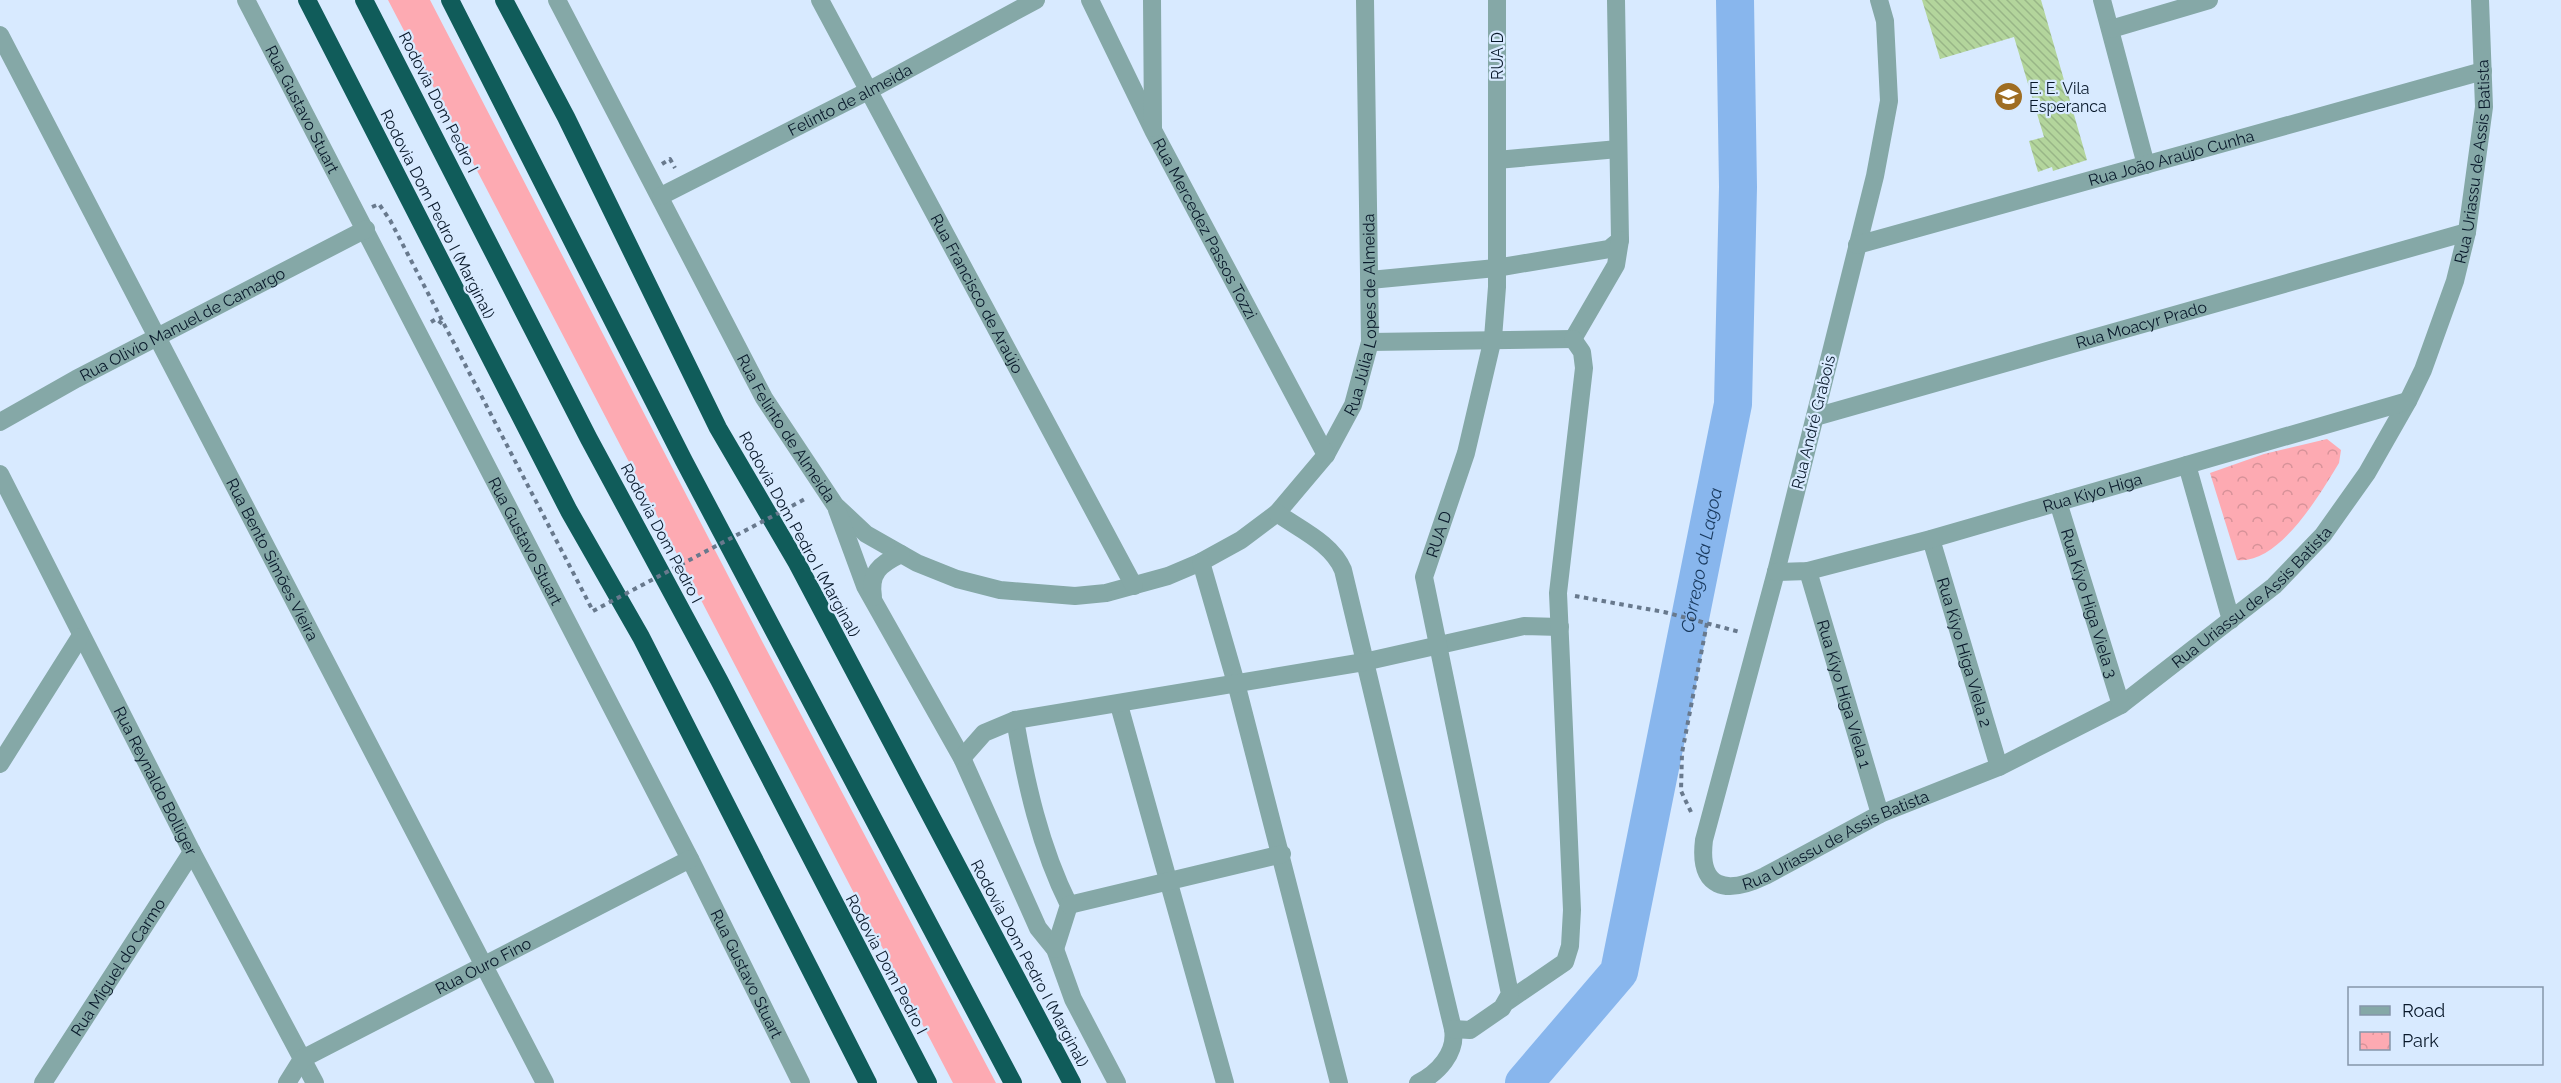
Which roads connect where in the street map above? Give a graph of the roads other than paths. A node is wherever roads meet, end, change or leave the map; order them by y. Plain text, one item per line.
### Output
1 (246, 0) edge
2 (307, 0) edge
3 (364, 0) edge
4 (450, 0) edge
5 (504, 0) edge
6 (557, 0) edge
7 (820, 0) edge
8 (1036, 0) edge
9 (1090, 0) edge
10 (1152, 0) edge
11 (1365, 0) edge
12 (1497, 0) edge
13 (1616, 0) edge
14 (1879, 0) edge
15 (2102, 0) edge
16 (2209, 0) edge
17 (2480, 0) edge
18 (2111, 29) junction
19 (0, 35) edge
20 (2483, 70) junction
21 (868, 91) junction
22 (1154, 132) junction
23 (1618, 149) junction
24 (1497, 160) junction
25 (2146, 165) junction
26 (661, 196) junction
27 (366, 229) junction
28 (2467, 232) junction
29 (1620, 240) junction
30 (1857, 245) junction
31 (1496, 268) junction
32 (1370, 280) junction
33 (157, 337) junction
34 (1493, 339) junction
35 (1573, 339) junction
36 (1370, 342) junction
37 (2408, 401) junction
38 (1815, 417) junction
39 (0, 422) edge
40 (1326, 455) junction
41 (2187, 465) junction
42 (0, 474) edge
43 (6, 496) edge
44 (2058, 502) junction
45 (835, 505) junction
46 (1277, 513) junction
47 (1931, 539) junction
48 (901, 554) junction
49 (1201, 562) junction
50 (1776, 572) junction
51 (1808, 572) junction
52 (1134, 586) junction
53 (874, 602) junction
54 (2231, 620) junction
55 (1560, 627) junction
56 (80, 636) junction
57 (1436, 645) junction
58 (1364, 662) junction
59 (1236, 683) junction
60 (1119, 705) junction
61 (2121, 705) junction
62 (1015, 720) junction
63 (962, 758) junction
64 (0, 764) edge
65 (1999, 767) junction
66 (1880, 814) junction
67 (1704, 840) joint
68 (192, 852) junction
69 (1282, 854) junction
70 (690, 859) junction
71 (1170, 882) junction
72 (1069, 905) junction
73 (1054, 949) junction
74 (486, 966) junction
75 (1508, 1001) junction
76 (1454, 1029) junction
77 (303, 1059) junction
78 (43, 1083) edge
79 (287, 1083) edge
80 (315, 1083) edge
81 (545, 1083) edge
82 (801, 1083) edge
83 (868, 1083) edge
84 (928, 1083) edge
85 (1013, 1083) edge
86 (1072, 1083) edge
87 (1117, 1083) edge
88 (1225, 1083) edge
89 (1339, 1083) edge
90 (1418, 1083) edge

1 - 27 street, Rua Gustavo Stuart
2 - 83 highway, Rodovia Dom Pedro I (Marginal)
3 - 84 highway, Rodovia Dom Pedro I
4 - 85 highway
5 - 86 highway, Rodovia Dom Pedro I (Marginal)
6 - 26 street, Rua Felinto de Almeida
7 - 21 street, Rua Francisco de Araújo
8 - 21 street, Felinto de almeida
9 - 22 street, Rua Mercedez Passos Tozzi
10 - 22 street
11 - 32 street, Rua Júlia Lopes de Almeida
12 - 24 street, RUA D
13 - 23 street
14 - 30 street, Rua André Grabois
15 - 18 street
16 - 18 street
17 - 20 street, Rua Uriassu de Assis Batista
18 - 25 street
19 - 33 street, Rua Bento Simões Vieira
20 - 25 street, Rua João Araújo Cunha
20 - 28 street, Rua Uriassu de Assis Batista
21 - 26 street, Felinto de almeida
21 - 52 street, Rua Francisco de Araújo
22 - 40 street, Rua Mercedez Passos Tozzi
23 - 24 street
23 - 29 street
24 - 31 street, RUA D
25 - 30 street, Rua João Araújo Cunha
26 - 45 street, Rua Felinto de Almeida
27 - 33 street, Rua Olivio Manuel de Camargo
27 - 70 street, Rua Gustavo Stuart
28 - 37 street, Rua Uriassu de Assis Batista
28 - 38 street, Rua Moacyr Prado
29 - 31 street
29 - 35 street
30 - 38 street, Rua André Grabois
31 - 32 street
31 - 34 street, RUA D
32 - 36 street, Rua Júlia Lopes de Almeida
33 - 39 street, Rua Olivio Manuel de Camargo
33 - 74 street, Rua Bento Simões Vieira
34 - 35 street
34 - 36 street
34 - 57 street, RUA D
35 - 55 street
36 - 40 street, Rua Júlia Lopes de Almeida
37 - 41 street, Rua Kiyo Higa
37 - 54 street, Rua Uriassu de Assis Batista
38 - 50 street, Rua André Grabois
40 - 46 street, Rua Júlia Lopes de Almeida
41 - 44 street, Rua Kiyo Higa
41 - 54 street
42 - 43 street, Rua Reynaldo Bolliger
43 - 56 street, Rua Reynaldo Bolliger
44 - 47 street, Rua Kiyo Higa
44 - 61 street, Rua Kiyo Higa Viela 3
45 - 48 street, Rua Felinto de Almeida
45 - 53 street
46 - 49 street, Rua Júlia Lopes de Almeida
46 - 58 street
47 - 51 street, Rua Kiyo Higa
47 - 65 street, Rua Kiyo Higa Viela 2
48 - 52 street, Rua Felinto de Almeida
48 - 53 street
49 - 52 street, Rua Felinto de Almeida
49 - 59 street
50 - 51 street, Rua Kiyo Higa
50 - 67 street, Rua André Grabois
51 - 66 street, Rua Kiyo Higa Viela 1
53 - 63 street
54 - 61 street, Rua Uriassu de Assis Batista
55 - 57 street
55 - 75 street
56 - 64 street
56 - 68 street, Rua Reynaldo Bolliger
57 - 58 street
57 - 75 street, RUA D
58 - 59 street
58 - 76 street
59 - 60 street
59 - 69 street
60 - 62 street
60 - 71 street
61 - 65 street, Rua Uriassu de Assis Batista
62 - 63 street
62 - 72 street
63 - 73 street
65 - 66 street, Rua Uriassu de Assis Batista
66 - 67 street, Rua Uriassu de Assis Batista
68 - 77 street, Rua Reynaldo Bolliger
68 - 78 street, Rua Miguel do Carmo
69 - 71 street
69 - 89 street
70 - 74 street, Rua Ouro Fino
70 - 82 street, Rua Gustavo Stuart
71 - 72 street
71 - 88 street
72 - 73 street
73 - 87 street
74 - 77 street, Rua Ouro Fino
74 - 81 street, Rua Bento Simões Vieira
75 - 76 street
76 - 90 street
77 - 79 street, Rua Ouro Fino
77 - 80 street, Rua Reynaldo Bolliger

